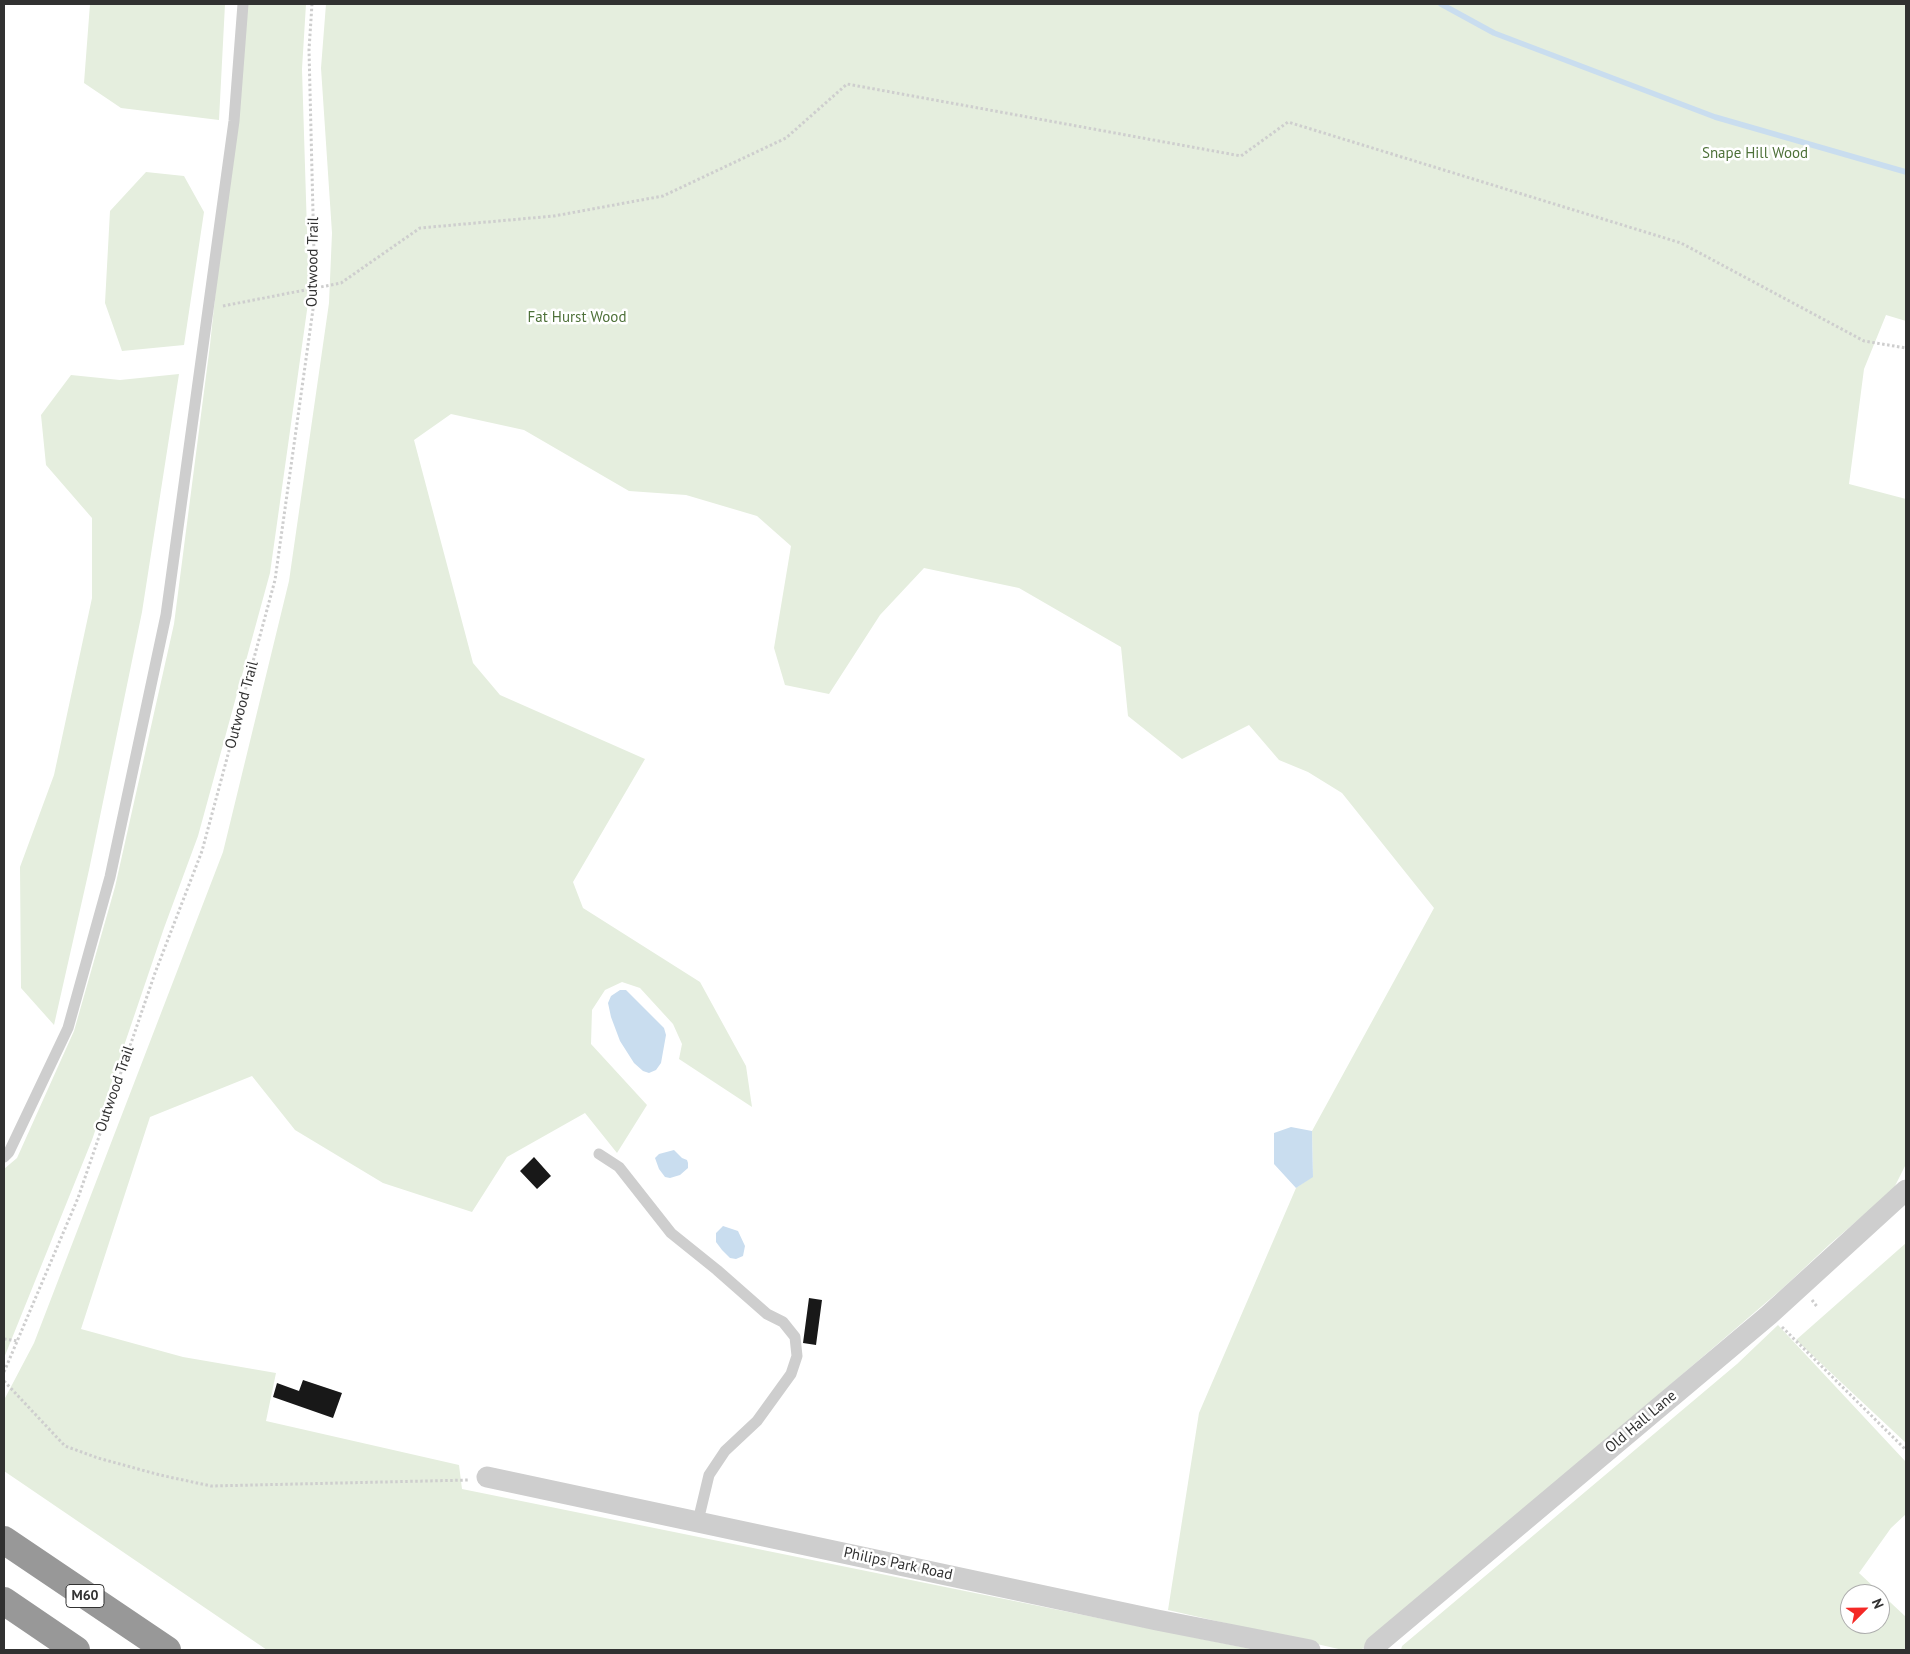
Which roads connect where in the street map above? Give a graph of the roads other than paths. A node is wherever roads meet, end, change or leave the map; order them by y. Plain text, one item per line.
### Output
1 (242, 4) edge
2 (599, 1154) dead end
3 (4, 1157) edge
4 (1906, 1190) edge
5 (487, 1477) road end
6 (698, 1521) junction
7 (4, 1540) edge
8 (4, 1601) edge
9 (76, 1650) edge
10 (167, 1650) edge
11 (1310, 1650) edge
12 (1374, 1650) edge

1 - 3 lane
2 - 6 lane
4 - 12 street, Old Hall Lane
5 - 6 street, Philips Park Road
6 - 11 street, Philips Park Road
7 - 10 highway, M60
8 - 9 highway

